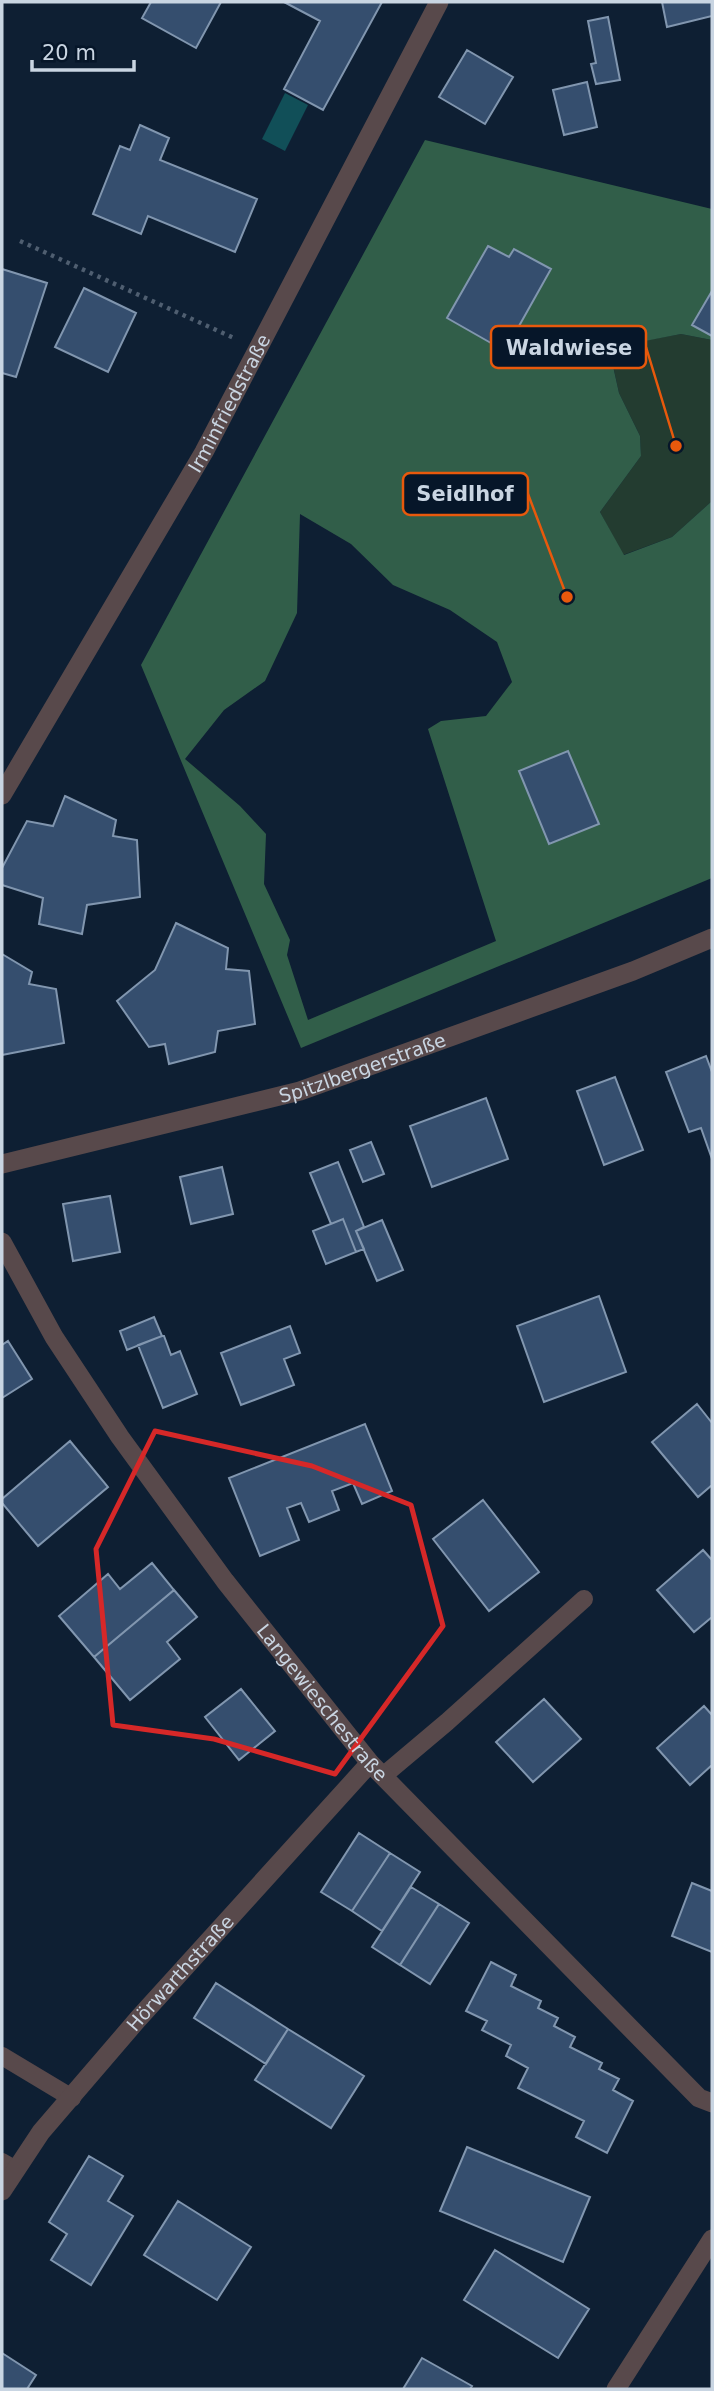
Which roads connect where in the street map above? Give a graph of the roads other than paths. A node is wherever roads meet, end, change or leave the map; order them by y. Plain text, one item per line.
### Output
1 (439, 2) edge
2 (2, 795) edge
3 (712, 938) edge
4 (2, 1164) edge
5 (2, 1242) edge
6 (584, 1599) dead end
7 (377, 1769) junction
8 (2, 2056) edge
9 (72, 2098) junction
10 (712, 2103) edge
11 (9, 2166) edge
12 (2, 2191) edge
13 (712, 2239) edge
14 (617, 2389) edge

1 - 2 street, Irminfriedstraße
3 - 4 street, Spitzlbergerstraße
5 - 7 street, Langewieschestraße
6 - 7 lane
7 - 9 street, Hörwarthstraße
7 - 10 street, Langewieschestraße
8 - 9 lane
9 - 11 street, Hörwarthstraße
11 - 12 street, Hörwarthstraße
13 - 14 street

